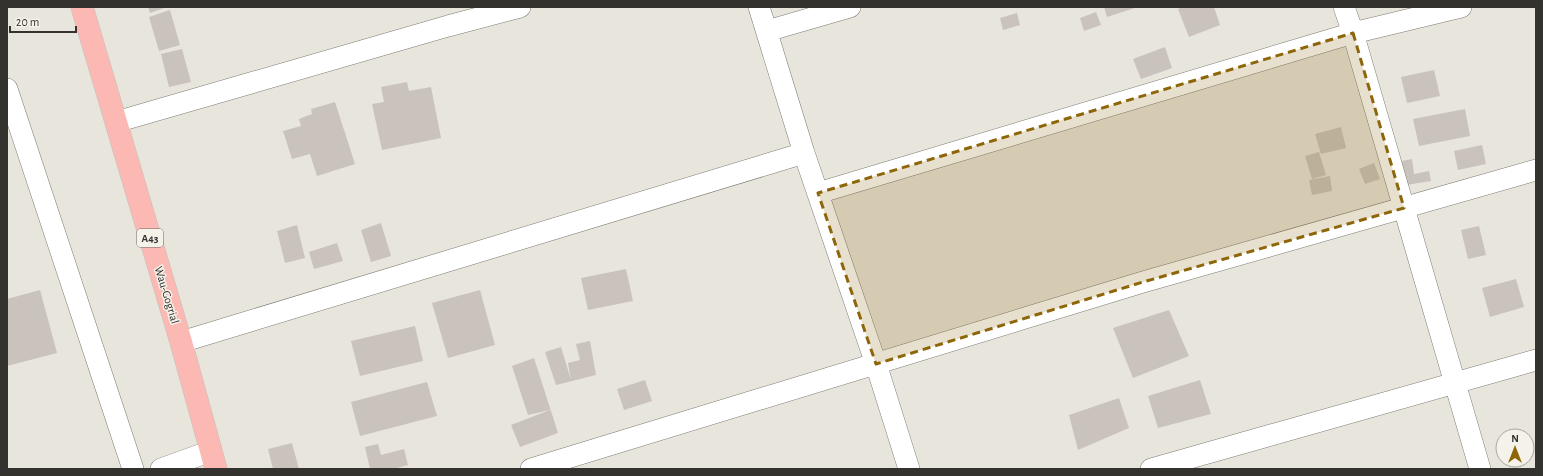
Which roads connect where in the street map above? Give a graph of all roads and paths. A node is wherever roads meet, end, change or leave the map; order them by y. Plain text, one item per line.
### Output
1 (82, 7) edge
2 (520, 7) edge
3 (759, 7) edge
4 (850, 7) edge
5 (1344, 7) edge
6 (1461, 7) edge
7 (767, 30) junction
8 (1353, 34) junction
9 (7, 90) edge
10 (116, 122) junction
11 (804, 153) junction
12 (1536, 170) edge
13 (818, 193) junction
14 (1404, 208) junction
15 (181, 342) junction
16 (1536, 360) edge
17 (876, 364) junction
18 (1454, 383) junction
19 (214, 460) edge
20 (133, 469) edge
21 (161, 469) edge
22 (531, 469) edge
23 (909, 469) edge
24 (1151, 469) edge
25 (1480, 469) edge

1 - 10 main road, Wau-Gogrial / A43
2 - 10 street
3 - 7 street
4 - 7 street
5 - 8 street
6 - 8 street
7 - 11 street
8 - 13 street
8 - 14 street
9 - 20 street
10 - 15 main road, Wau-Gogrial / A43
11 - 13 street
11 - 15 street
12 - 14 street
13 - 17 street
14 - 17 street
14 - 18 street
15 - 19 main road, Wau-Gogrial / A43
16 - 18 street
17 - 22 street
17 - 23 street
18 - 24 street
18 - 25 street
19 - 21 street

